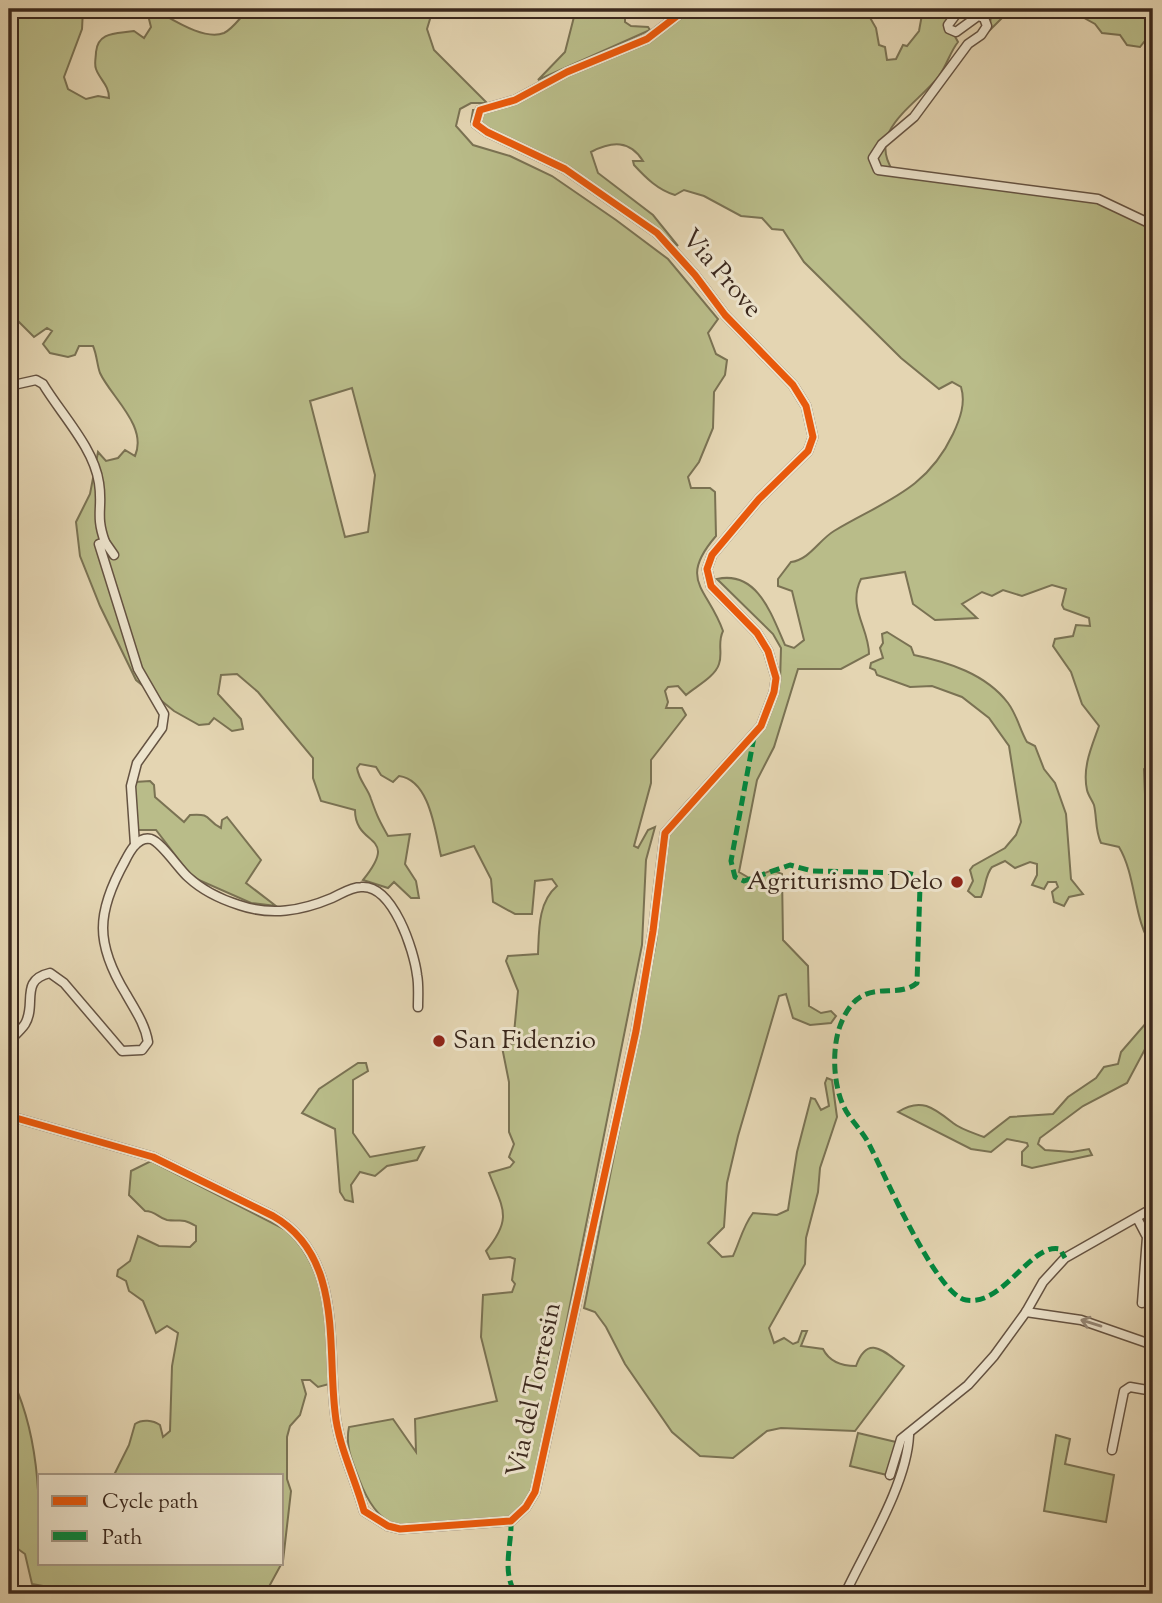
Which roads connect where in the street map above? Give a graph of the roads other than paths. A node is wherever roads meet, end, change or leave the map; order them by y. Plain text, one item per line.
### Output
1 (686, 9) edge
2 (960, 9) edge
3 (1153, 225) edge
4 (9, 386) edge
5 (105, 542) junction
6 (114, 555) dead end
7 (776, 678) joint
8 (135, 845) junction
9 (418, 1007) dead end
10 (9, 1041) edge
11 (9, 1116) edge
12 (1153, 1208) edge
13 (1137, 1218) junction
14 (1142, 1303) dead end
15 (1026, 1312) junction
16 (1153, 1345) edge
17 (1153, 1391) edge
18 (909, 1435) junction
19 (1112, 1450) dead end
20 (890, 1475) dead end
21 (845, 1594) edge

1 - 7 street, Via Prove
2 - 3 street
4 - 5 street
5 - 6 street
5 - 8 street
7 - 11 street, Via del Torresin
8 - 9 street
8 - 10 street
12 - 13 street
13 - 14 street
13 - 15 street
16 -> 15 street
15 - 18 street
17 - 19 street
18 - 20 street
18 - 21 street

